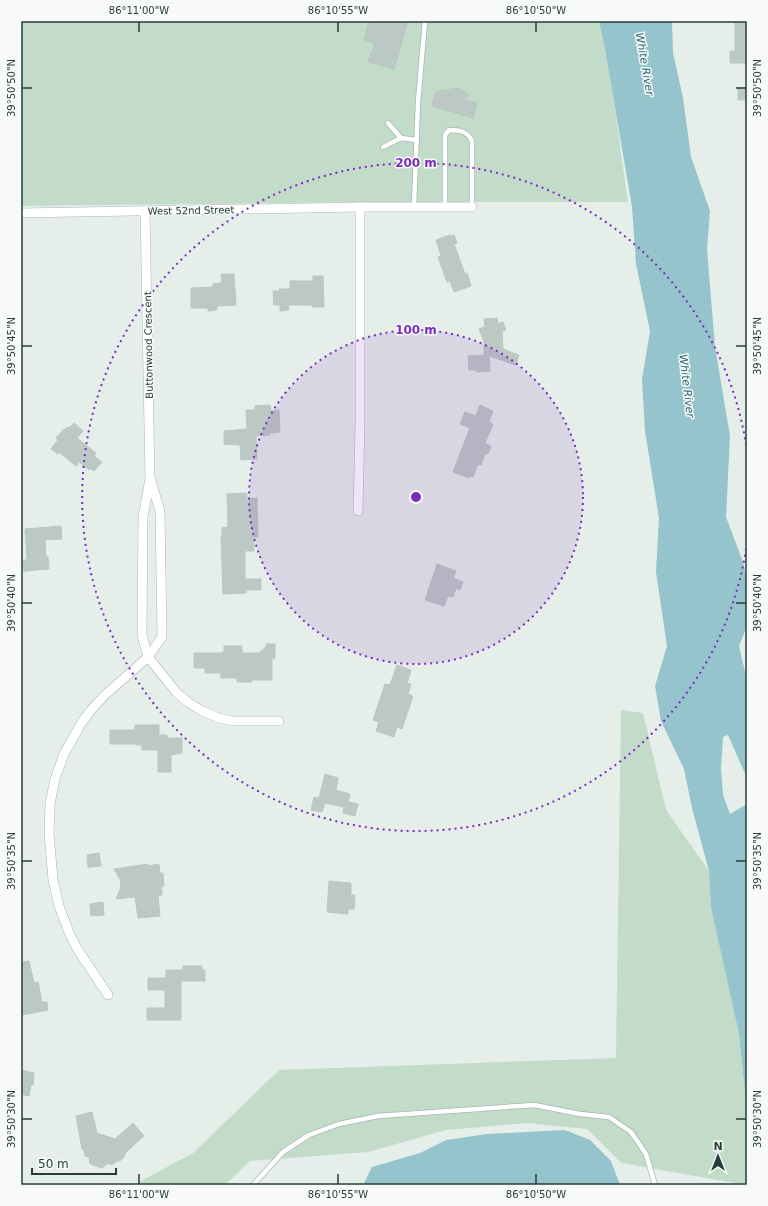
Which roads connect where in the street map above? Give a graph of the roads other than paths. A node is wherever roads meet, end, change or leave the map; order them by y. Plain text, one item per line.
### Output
1 (426, 21) edge
2 (388, 123) dead end
3 (401, 138) junction
4 (417, 140) junction
5 (383, 147) dead end
6 (360, 207) junction
7 (414, 207) junction
8 (445, 207) junction
9 (472, 207) joint
10 (146, 211) junction
11 (21, 213) edge
12 (150, 479) junction
13 (358, 512) dead end
14 (148, 657) junction
15 (279, 721) dead end
16 (108, 995) dead end
17 (253, 1185) edge
18 (655, 1185) edge

1 - 4 lane
2 - 3 lane
3 - 4 lane
3 - 5 lane
4 - 7 lane
6 - 7 street, West 52nd Street
6 - 10 street, West 52nd Street
6 - 13 street
7 - 8 street, West 52nd Street
8 - 9 street, West 52nd Street
8 - 9 lane
10 - 11 street, West 52nd Street
10 - 12 street, Buttonwood Crescent
12 - 14 street
12 - 14 street
14 - 15 street
14 - 16 street
17 - 18 lane

